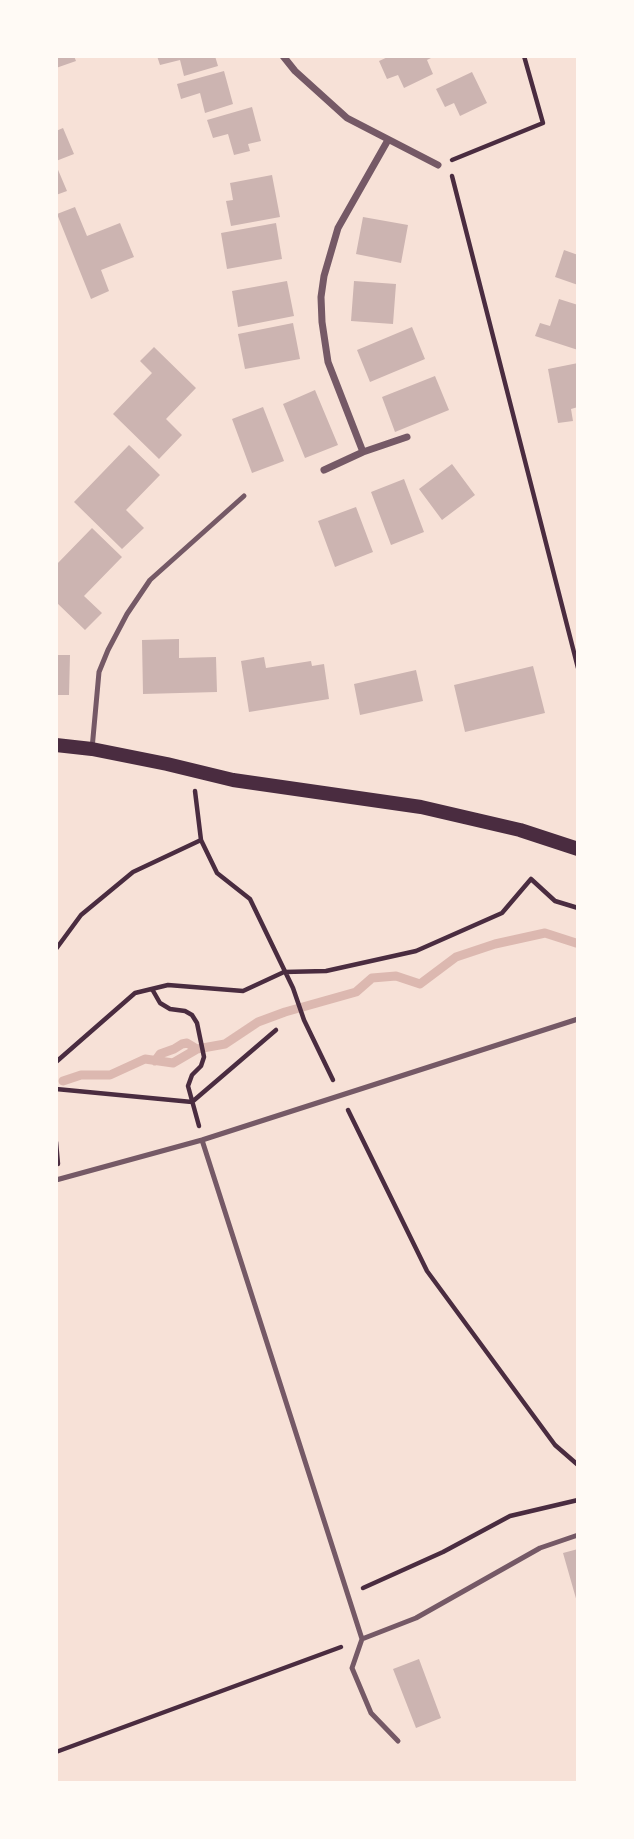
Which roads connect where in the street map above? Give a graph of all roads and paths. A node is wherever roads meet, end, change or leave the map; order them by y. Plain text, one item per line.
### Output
1 (283, 56) edge
2 (524, 56) edge
3 (388, 141) junction
4 (449, 161) junction
5 (438, 165) joint
6 (407, 437) dead end
7 (363, 452) junction
8 (324, 470) dead end
9 (244, 496) dead end
10 (578, 667) edge
11 (56, 745) edge
12 (92, 749) junction
13 (198, 772) junction
14 (201, 840) junction
15 (578, 849) edge
16 (578, 908) edge
17 (56, 949) edge
18 (284, 972) junction
19 (152, 989) junction
20 (578, 1019) edge
21 (276, 1030) dead end
22 (56, 1062) edge
23 (56, 1089) edge
24 (341, 1095) junction
25 (192, 1102) junction
26 (202, 1140) junction
27 (56, 1180) edge
28 (578, 1465) edge
29 (578, 1500) edge
30 (578, 1535) edge
31 (349, 1595) junction
32 (362, 1639) junction
33 (398, 1741) dead end
34 (56, 1752) edge

1 - 3 street
2 - 4 path
3 - 5 street
3 - 7 street
4 - 5 path
4 - 10 path
6 - 7 street
7 - 8 street
9 - 12 lane
11 - 12 main road
12 - 13 main road
13 - 14 path
13 - 15 main road
14 - 17 path
14 - 18 path
16 - 18 path
18 - 19 path
18 - 24 path
19 - 22 path
19 - 25 path
20 - 24 lane
21 - 25 path
23 - 25 path
24 - 26 lane
24 - 28 path
26 - 27 lane
26 - 31 lane
29 - 31 path
30 - 32 lane
31 - 32 lane
32 - 33 lane
32 - 34 path

